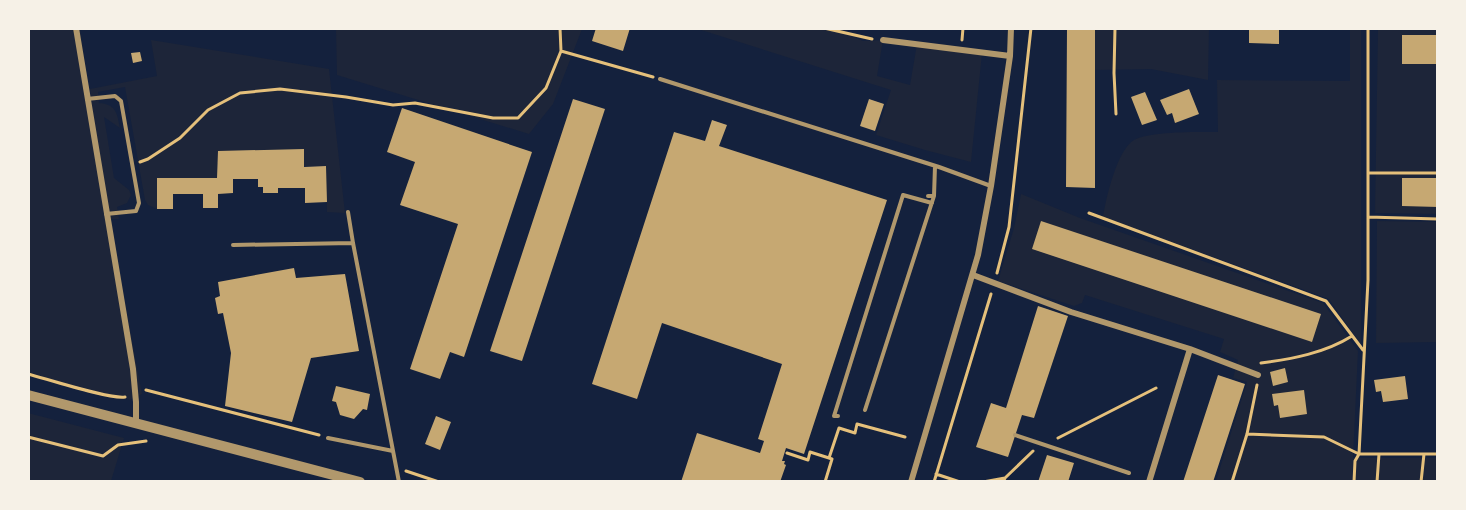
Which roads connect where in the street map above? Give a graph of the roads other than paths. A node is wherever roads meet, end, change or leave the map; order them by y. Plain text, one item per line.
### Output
1 (76, 28) edge
2 (1011, 28) edge
3 (883, 40) road end
4 (1010, 56) junction
5 (660, 79) road end
6 (87, 99) junction
7 (935, 166) junction
8 (991, 186) junction
9 (928, 196) dead end
10 (934, 196) junction
11 (932, 203) junction
12 (348, 212) dead end
13 (106, 214) junction
14 (353, 243) junction
15 (233, 245) dead end
16 (973, 275) junction
17 (1190, 349) junction
18 (1258, 375) road end
19 (28, 395) edge
20 (865, 410) dead end
21 (838, 416) dead end
22 (136, 424) junction
23 (1015, 435) dead end
24 (328, 438) road end
25 (393, 451) junction
26 (1129, 473) dead end
27 (360, 482) edge
28 (399, 482) edge
29 (910, 482) edge
30 (1149, 482) edge

1 - 6 street
2 - 4 street
3 - 4 street
4 - 8 street
5 - 7 lane
6 - 13 street
6 - 13 lane
7 - 8 lane
7 - 10 lane
8 - 16 street
9 - 10 lane
10 - 11 lane
11 - 20 lane
11 - 21 lane
12 - 14 lane
13 - 22 street
14 - 15 lane
14 - 25 lane
16 - 17 street
16 - 29 street
17 - 18 street
17 - 30 street
19 - 22 street
22 - 27 street
23 - 26 lane
24 - 25 lane
25 - 28 lane

